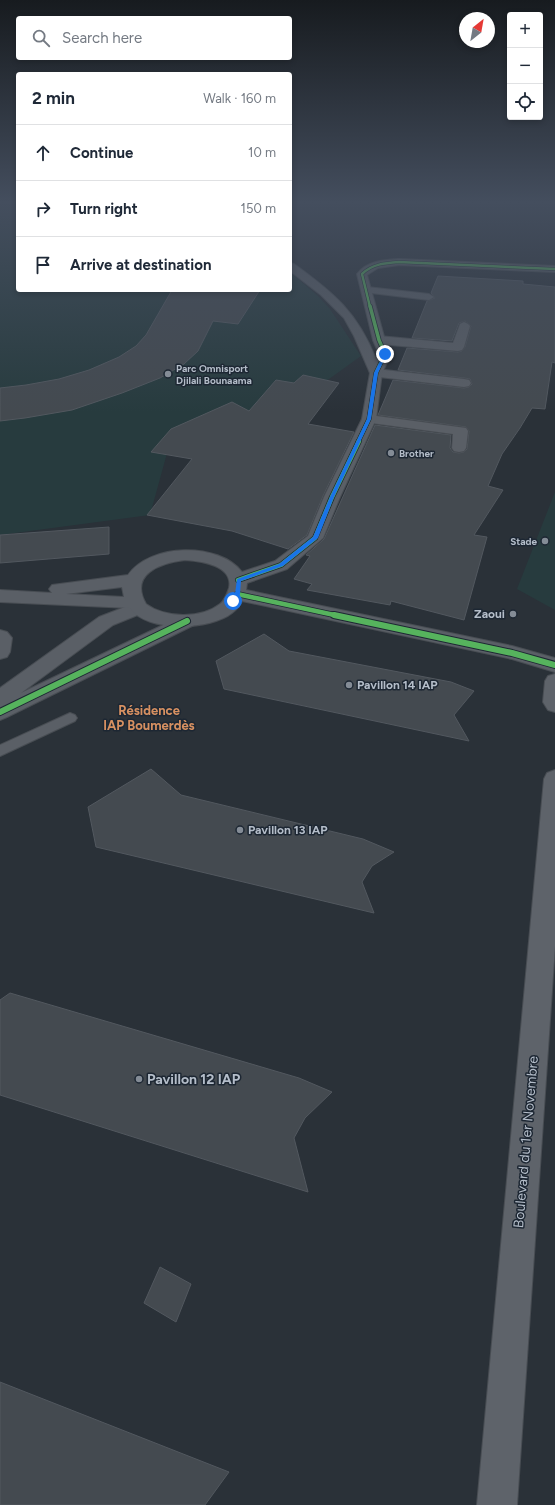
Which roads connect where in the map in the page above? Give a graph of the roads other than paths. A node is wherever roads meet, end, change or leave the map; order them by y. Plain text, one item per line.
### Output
1 (298, 272) edge
2 (363, 272) edge
3 (367, 290) junction
4 (429, 297) dead end
5 (464, 326) dead end
6 (379, 340) junction
7 (376, 373) junction
8 (464, 383) dead end
9 (369, 419) junction
10 (459, 448) dead end
11 (133, 580) junction
12 (238, 587) junction
13 (0, 596) edge
14 (137, 605) junction
15 (187, 621) junction
16 (0, 636) edge
17 (0, 652) edge
18 (555, 665) edge
19 (555, 681) edge
20 (0, 698) edge
21 (554, 703) edge
22 (0, 712) edge
23 (70, 718) dead end
24 (555, 723) edge
25 (0, 751) edge
26 (555, 779) edge
27 (497, 1505) edge

1 - 7 street
2 - 3 street
3 - 4 street
3 - 6 street
5 - 6 street
6 - 7 street
7 - 8 street
7 - 9 street
9 - 10 street
9 - 12 street
11 - 12 street
11 - 13 street
11 - 14 street
12 - 15 street
12 - 18 street
13 - 14 street
14 - 15 street
14 - 20 street
15 - 22 street
16 - 17 street
19 - 21 main road
21 - 24 main road
23 - 25 lane
26 - 27 main road, Boulevard du 1er Novembre

